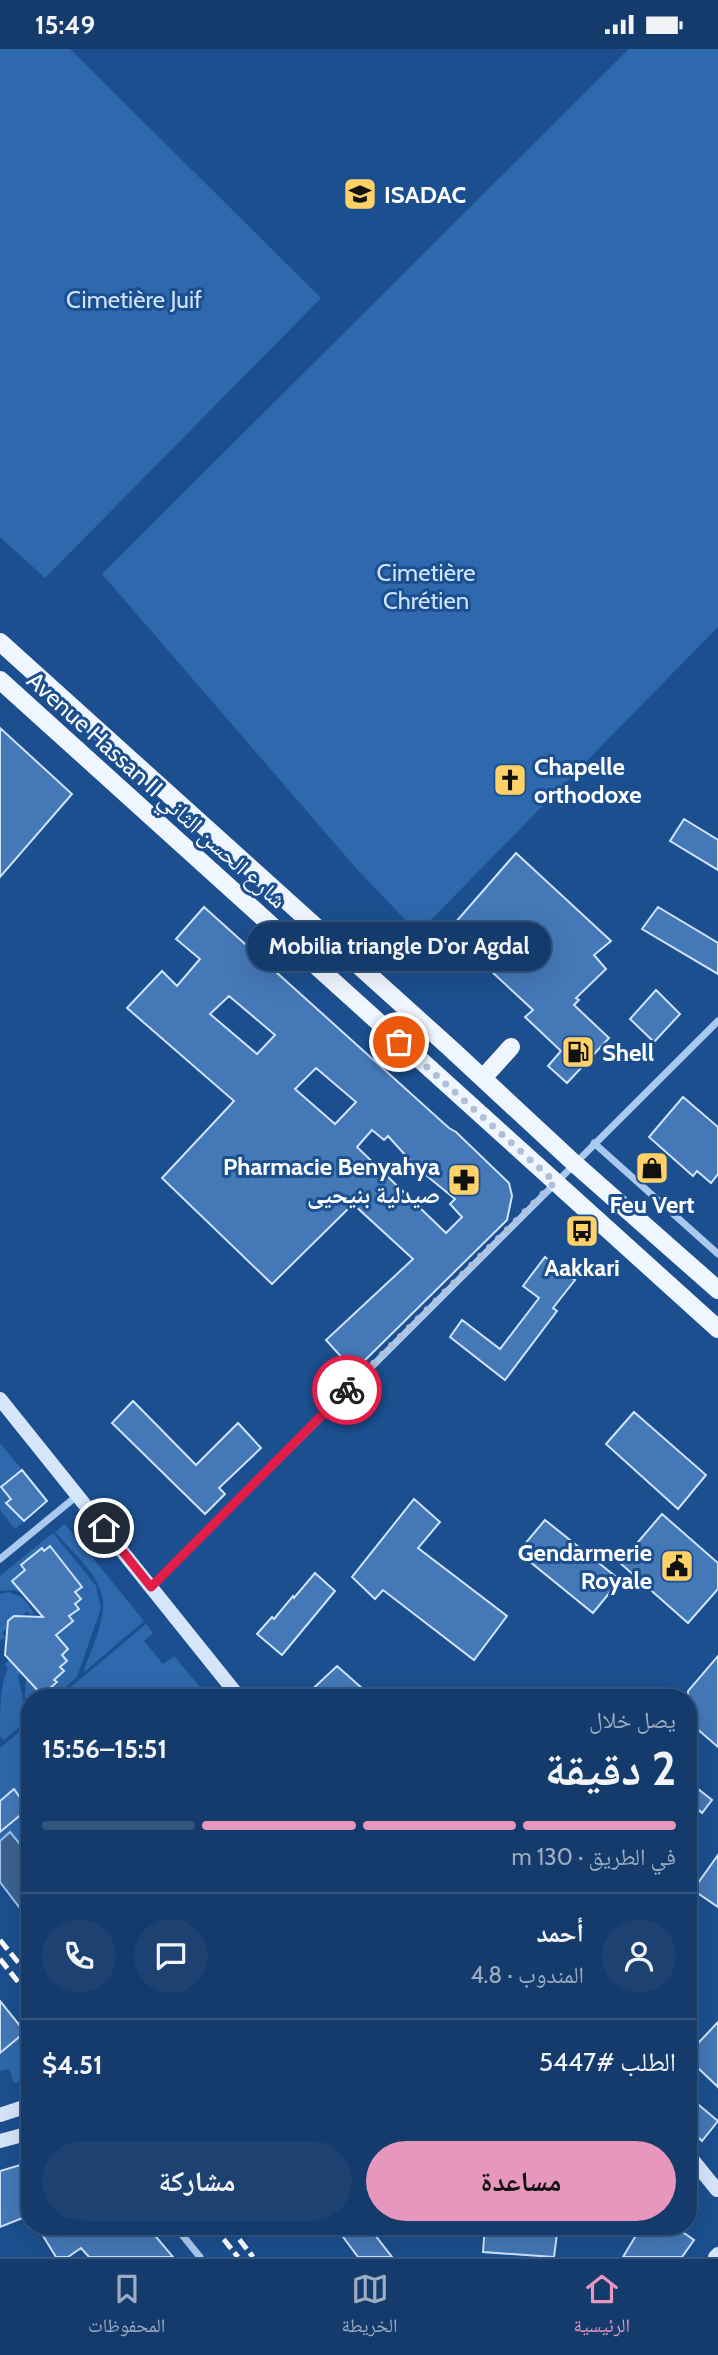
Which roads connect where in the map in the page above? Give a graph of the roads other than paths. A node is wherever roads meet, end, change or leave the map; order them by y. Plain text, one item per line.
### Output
1 (0, 642) edge
2 (0, 680) edge
3 (718, 1021) edge
4 (511, 1047) dead end
5 (483, 1078) junction
6 (594, 1143) junction
7 (574, 1163) junction
8 (555, 1182) junction
9 (718, 1254) edge
10 (718, 1290) edge
11 (718, 1329) edge
12 (0, 1398) edge
13 (78, 1495) junction
14 (0, 1559) edge
15 (151, 1587) junction
16 (233, 1689) edge
17 (21, 2108) edge
18 (0, 2115) edge
19 (21, 2135) edge
20 (0, 2141) edge
21 (697, 2165) edge
22 (697, 2176) edge
23 (717, 2190) edge
24 (182, 2235) edge
25 (200, 2257) edge

1 - 5 main road, Avenue Hassan II شارع الحسن الثاني
2 - 8 main road, Avenue Hassan II شارع الحسن الثاني
3 - 6 street
4 - 5 main road
5 - 7 main road, Avenue Hassan II شارع الحسن الثاني
6 - 7 street
6 - 9 street
7 - 8 street
7 - 10 main road, Avenue Hassan II شارع الحسن الثاني
8 - 11 main road, Avenue Hassan II شارع الحسن الثاني
8 - 15 street
12 - 13 street
13 - 14 street
13 - 15 street
15 - 16 street
17 - 18 street
19 - 20 street
21 - 23 street
22 - 23 street
24 - 25 street

